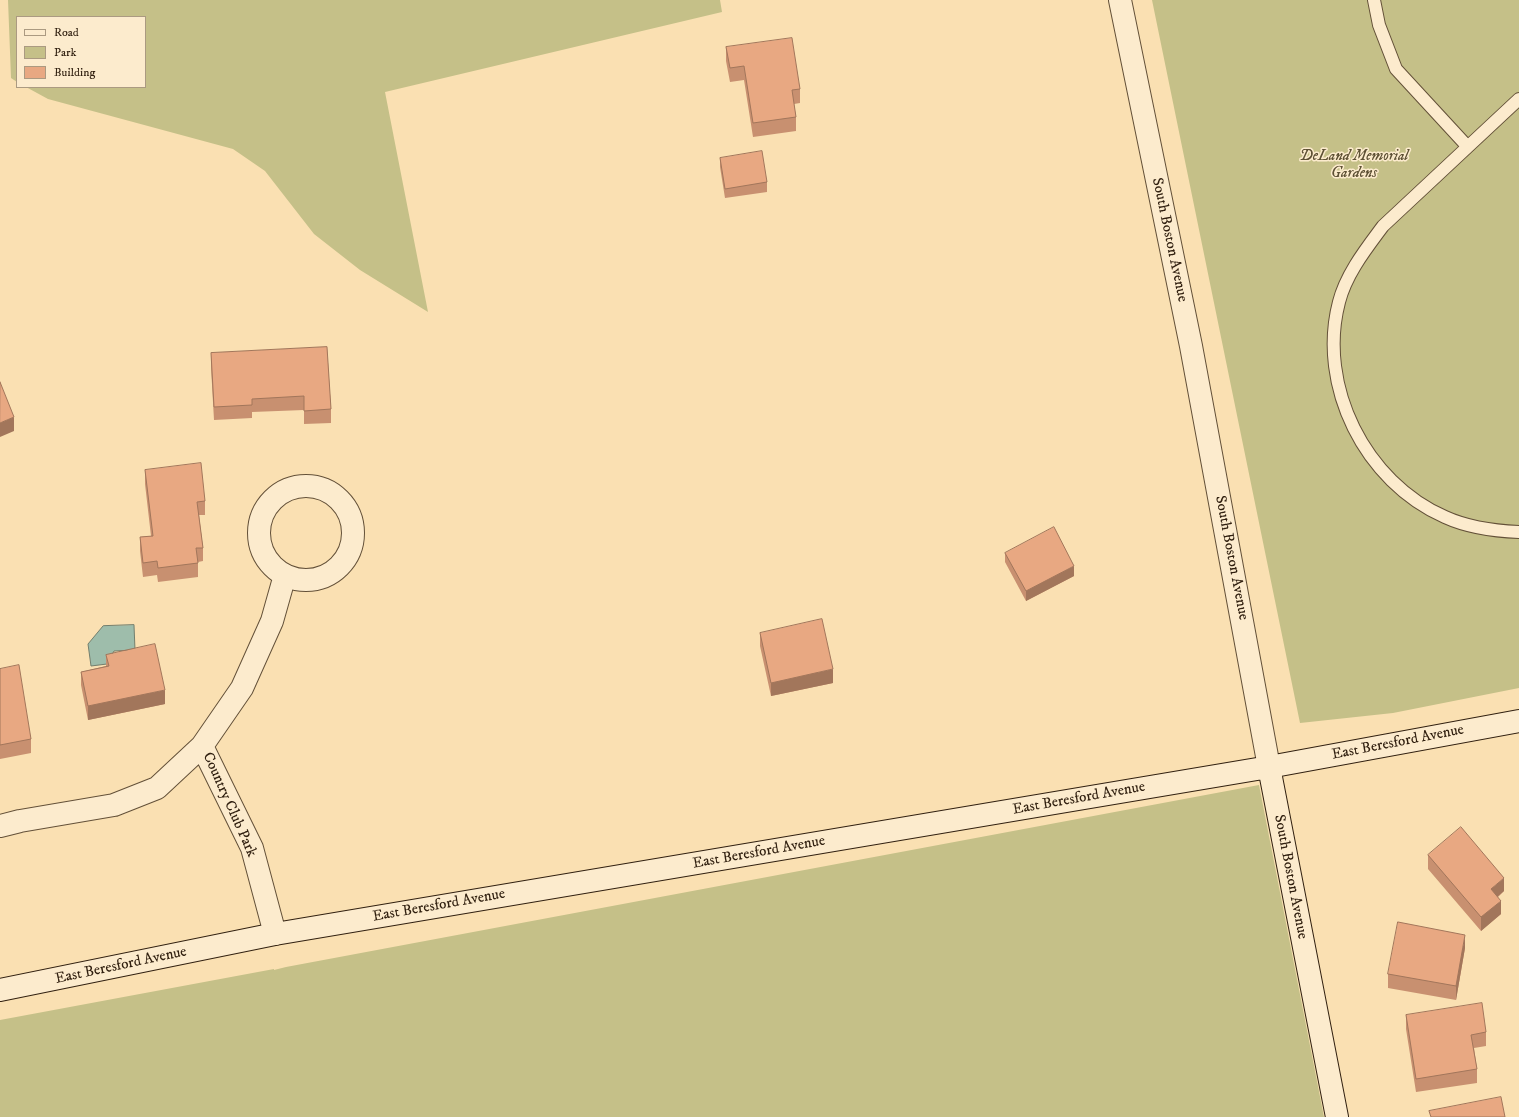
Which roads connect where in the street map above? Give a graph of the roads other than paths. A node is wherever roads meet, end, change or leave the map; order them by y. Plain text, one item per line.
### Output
1 (1120, 0) edge
2 (1374, 0) edge
3 (1519, 99) edge
4 (1467, 146) junction
5 (1519, 532) edge
6 (285, 575) junction
7 (1519, 721) edge
8 (202, 746) junction
9 (1269, 767) junction
10 (0, 826) edge
11 (275, 934) junction
12 (0, 990) edge
13 (1337, 1117) edge

1 - 9 street, South Boston Avenue
2 - 4 lane
3 - 4 lane
4 - 5 lane
6 - 6 street
6 - 8 street, Country Club Park
7 - 9 street, East Beresford Avenue
8 - 10 street, Country Club Park
8 - 11 street, Country Club Park
9 - 11 street, East Beresford Avenue
9 - 13 street, South Boston Avenue
11 - 12 street, East Beresford Avenue

